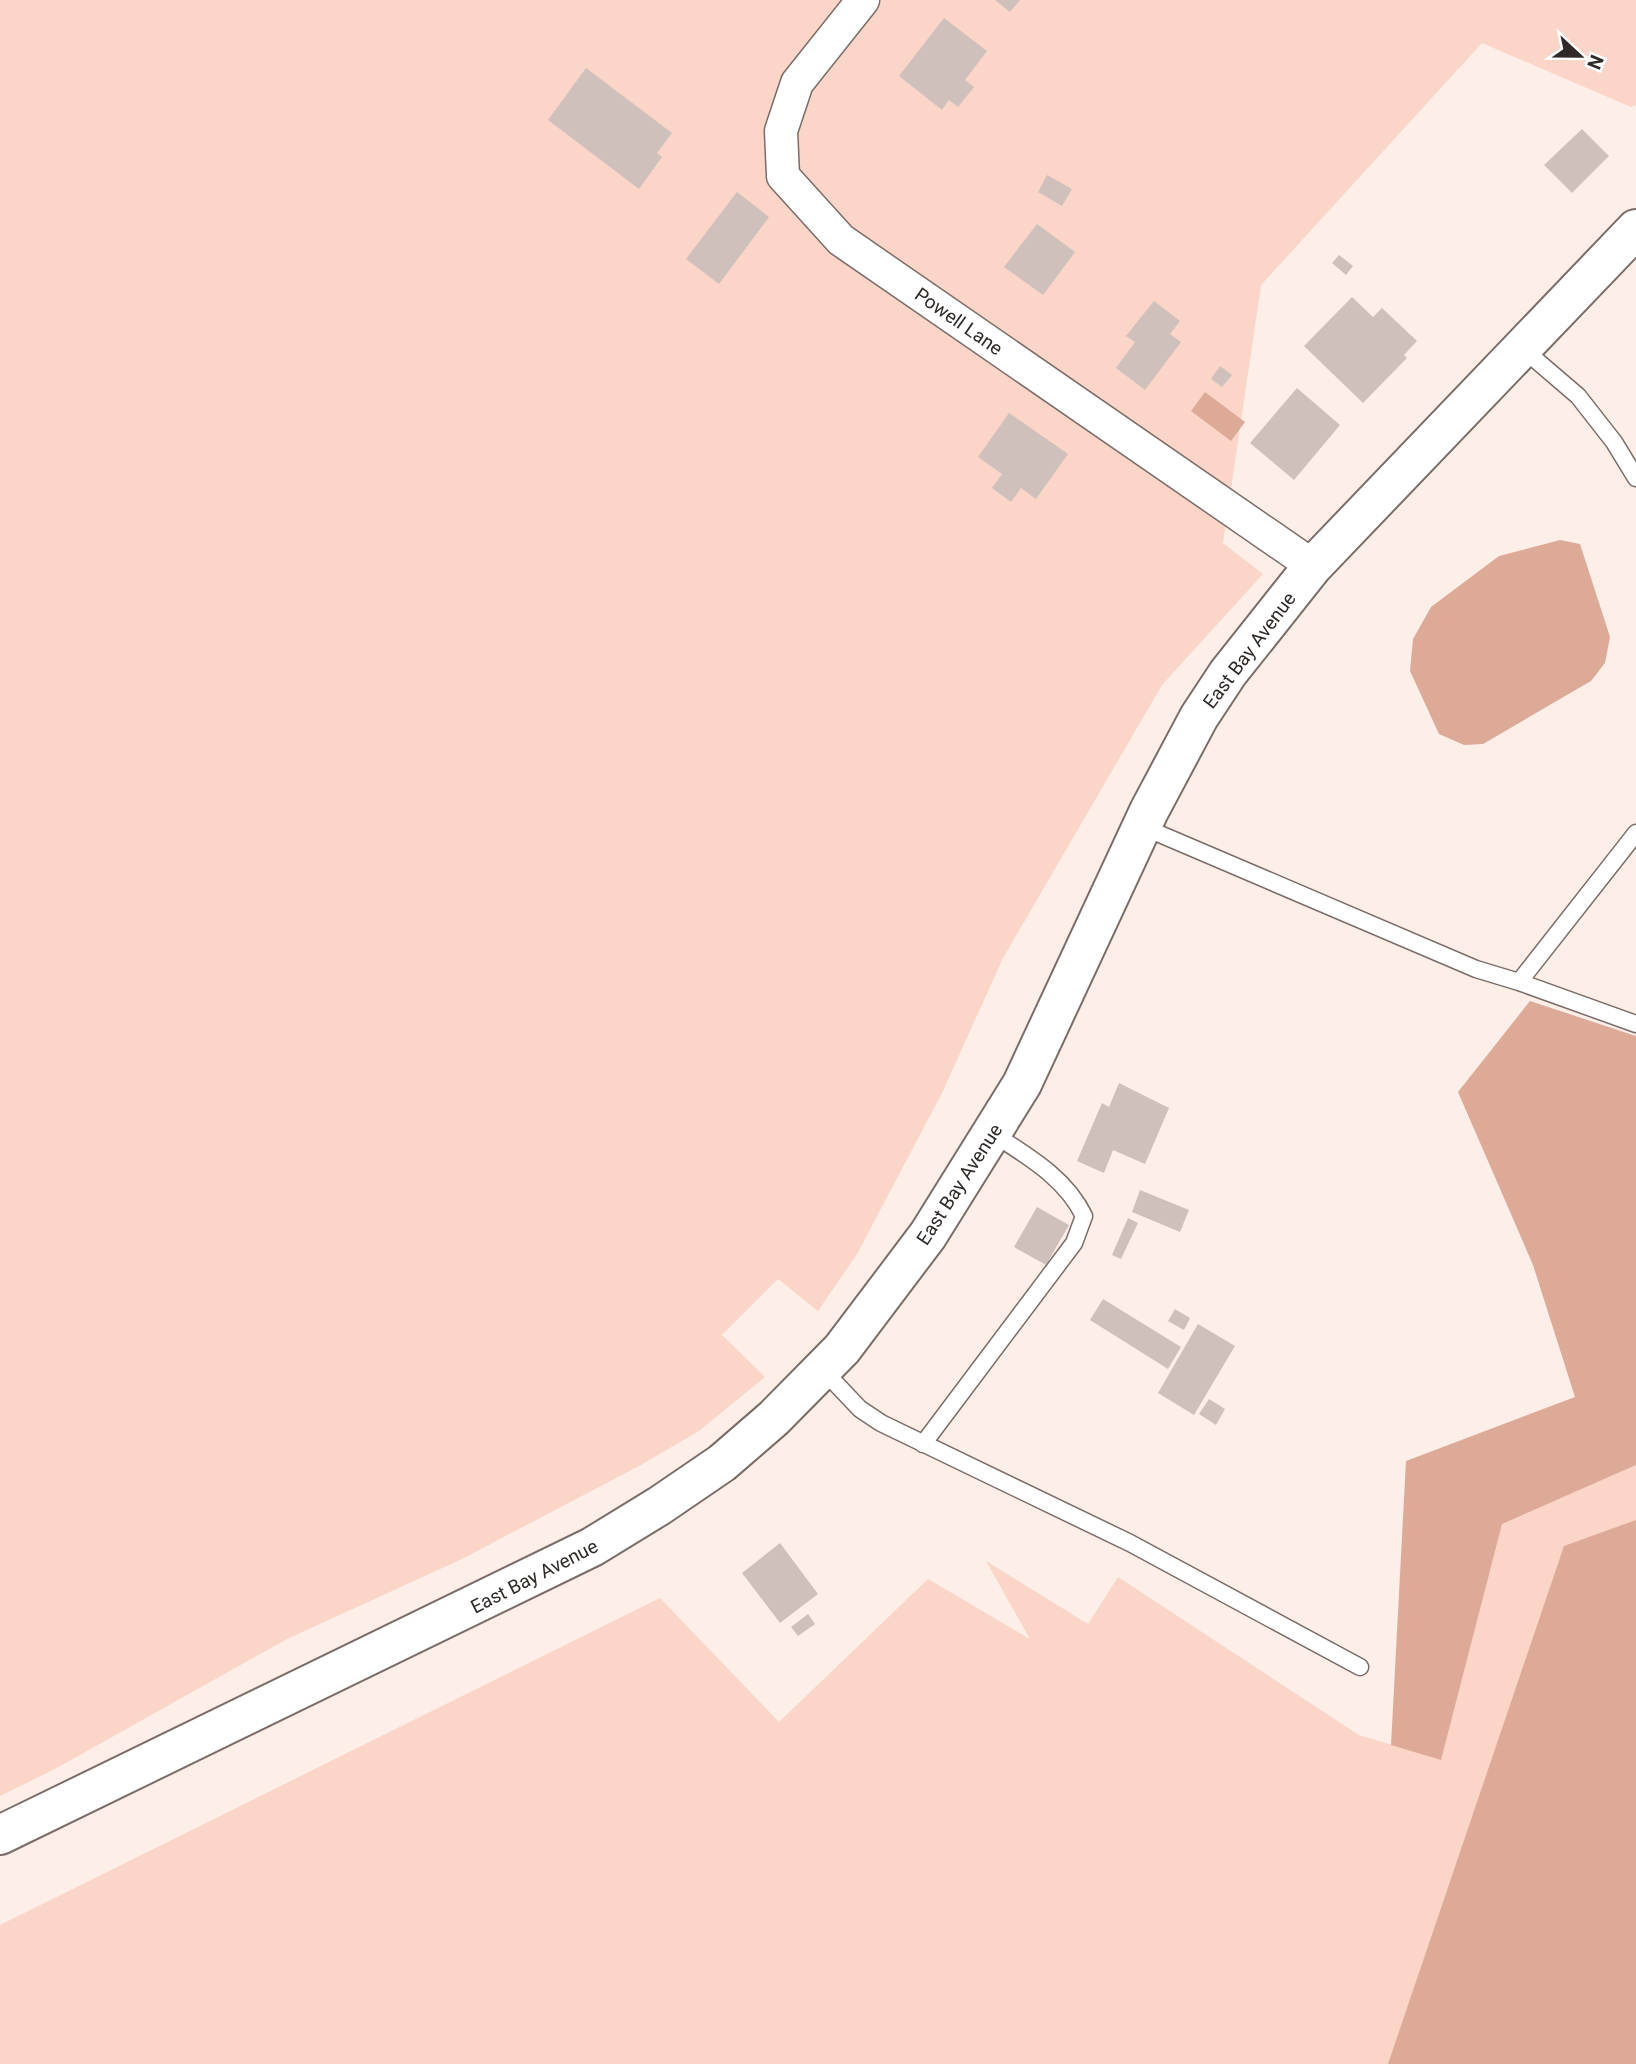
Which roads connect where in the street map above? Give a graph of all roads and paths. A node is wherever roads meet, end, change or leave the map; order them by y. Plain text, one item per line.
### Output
1 (863, 0) edge
2 (1636, 230) edge
3 (1522, 348) junction
4 (1636, 478) edge
5 (1313, 566) junction
6 (1141, 826) junction
7 (1636, 833) edge
8 (1519, 982) junction
9 (1636, 1024) edge
10 (992, 1133) junction
11 (822, 1369) junction
12 (923, 1444) junction
13 (1360, 1667) dead end
14 (0, 1835) edge

1 - 5 street, Powell Lane
2 - 3 street, East Bay Avenue
3 - 4 lane
3 - 5 street, East Bay Avenue
5 - 6 street, East Bay Avenue
6 - 8 lane
6 - 10 street, East Bay Avenue
7 - 8 lane
8 - 9 lane
10 - 11 street, East Bay Avenue
10 - 12 lane
11 - 12 lane
11 - 14 street, East Bay Avenue
12 - 13 lane

